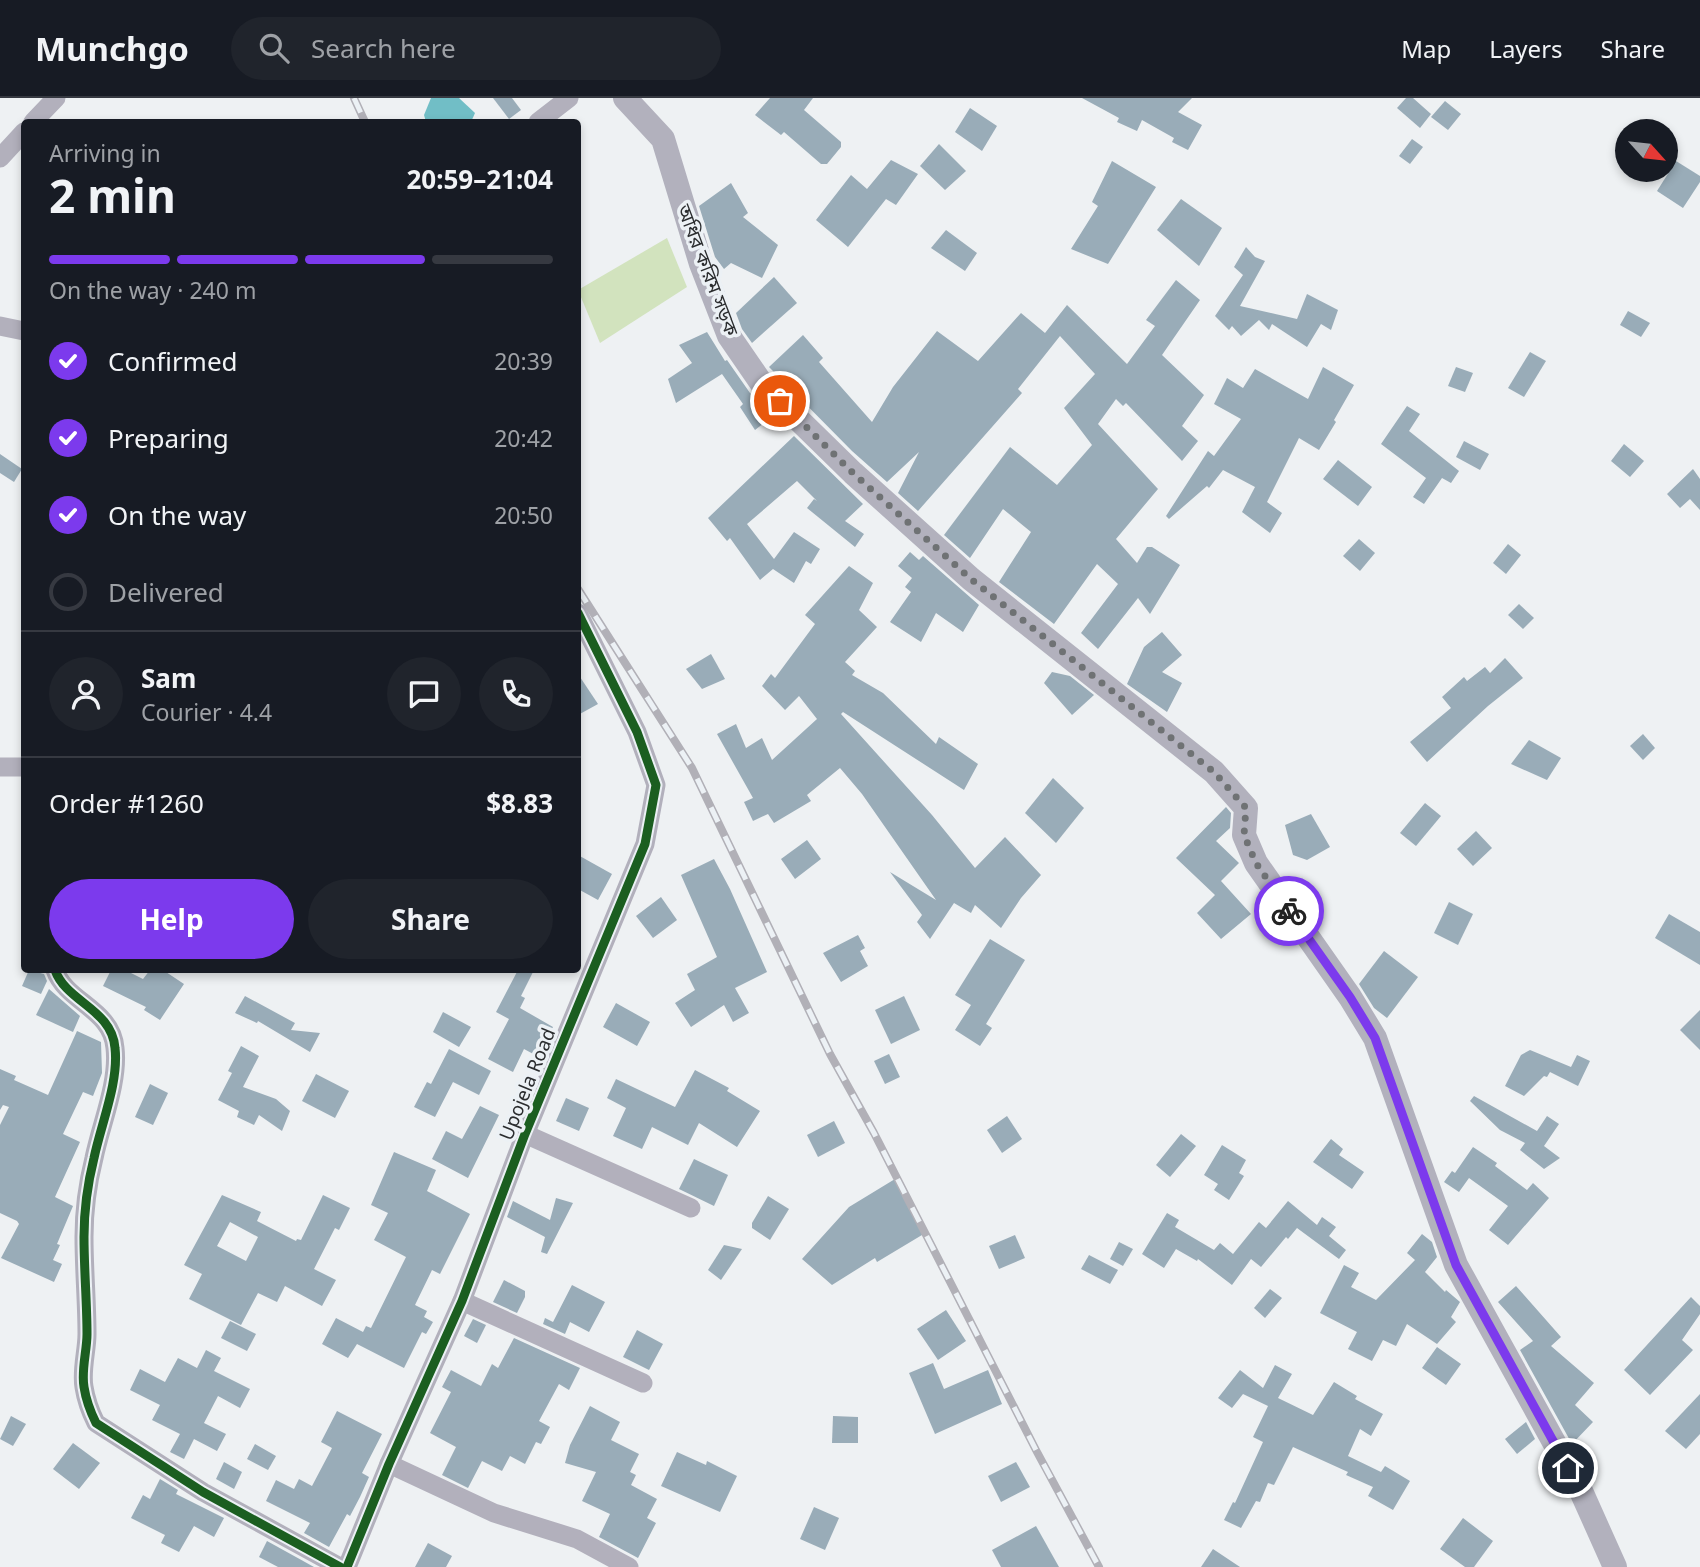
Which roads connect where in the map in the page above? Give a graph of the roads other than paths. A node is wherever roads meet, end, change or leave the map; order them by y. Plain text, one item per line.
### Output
1 (56, 98) edge
2 (569, 98) edge
3 (625, 98) edge
4 (36, 119) edge
5 (542, 119) edge
6 (21, 135) edge
7 (0, 158) edge
8 (0, 326) edge
9 (21, 330) edge
10 (581, 619) edge
11 (0, 767) edge
12 (21, 767) edge
13 (56, 973) edge
14 (525, 1134) junction
15 (691, 1208) dead end
16 (462, 1301) junction
17 (643, 1383) dead end
18 (389, 1464) junction
19 (340, 1567) edge
20 (347, 1567) edge
21 (629, 1567) edge
22 (1615, 1567) edge

1 - 4 street
2 - 5 street
3 - 22 main road, অধির করিম সড়ক
6 - 7 street
8 - 9 street
10 - 14 street, Upojela Road
11 - 12 street
13 - 19 street
14 - 15 street
14 - 16 street, Upojela Road
16 - 17 street
16 - 18 street, Upojela Road
18 - 20 street, Upojela Road
18 - 21 street

